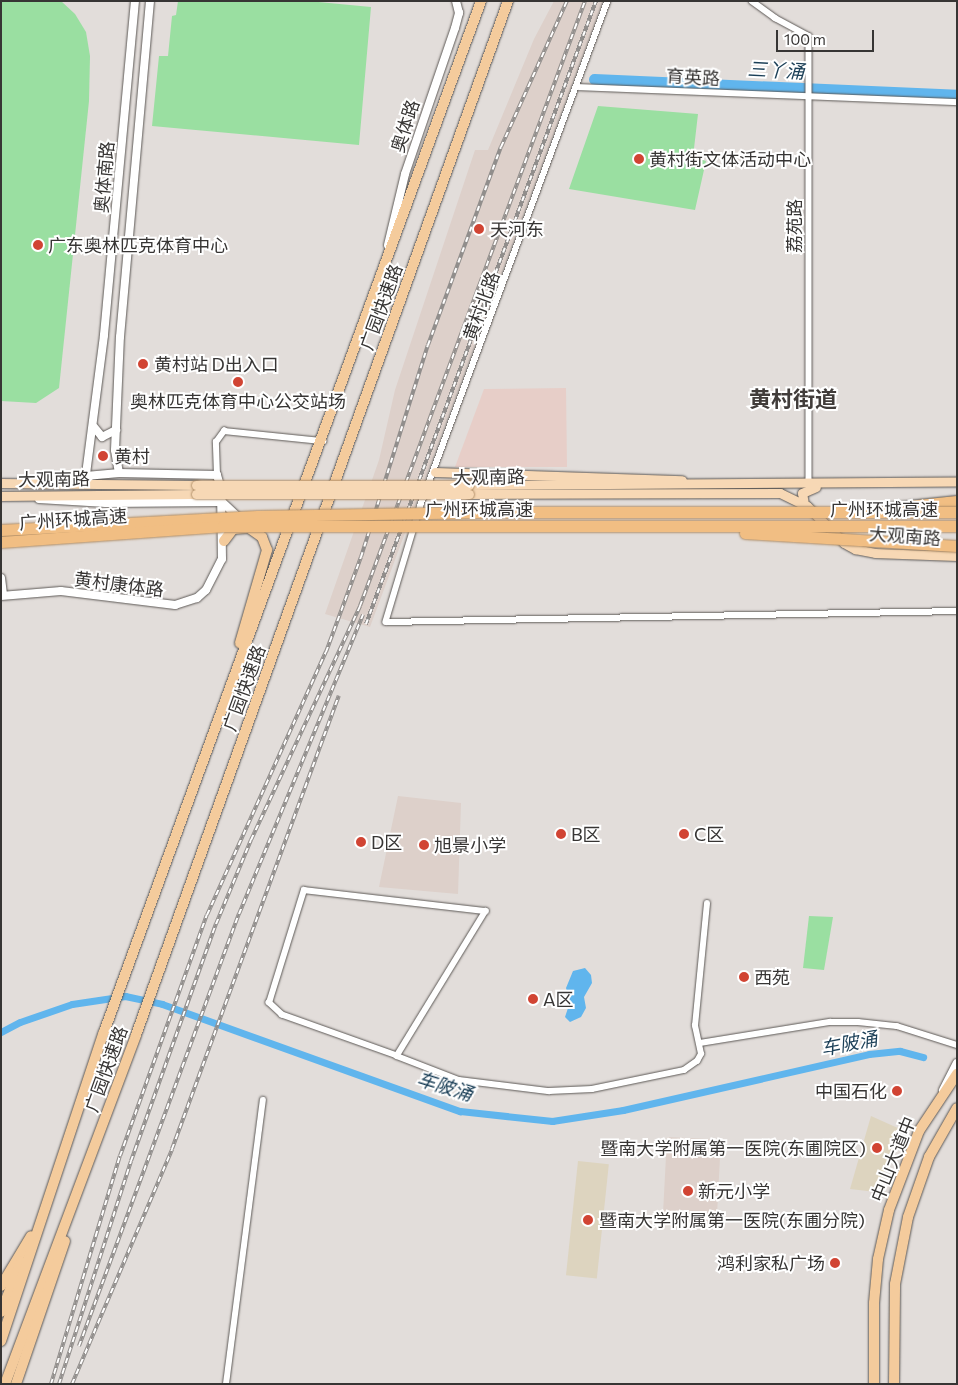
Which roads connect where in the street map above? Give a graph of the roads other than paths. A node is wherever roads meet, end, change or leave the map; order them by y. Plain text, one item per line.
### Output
1 (150, 1) edge
2 (456, 1) edge
3 (481, 1) edge
4 (508, 1) edge
5 (608, 1) edge
6 (752, 1) edge
7 (134, 3) edge
8 (133, 22) junction
9 (148, 26) junction
10 (579, 87) junction
11 (809, 97) junction
12 (957, 102) edge
13 (384, 263) junction
14 (93, 425) junction
15 (116, 430) junction
16 (323, 441) junction
17 (434, 472) junction
18 (119, 473) junction
19 (86, 474) junction
20 (217, 475) junction
21 (809, 482) junction
22 (868, 482) junction
23 (957, 482) edge
24 (1, 483) edge
25 (16, 484) junction
26 (704, 486) junction
27 (469, 489) junction
28 (196, 490) junction
29 (1, 496) edge
30 (19, 496) junction
31 (957, 501) edge
32 (1, 502) edge
33 (222, 502) junction
34 (804, 504) junction
35 (957, 512) edge
36 (834, 513) junction
37 (187, 519) junction
38 (1, 526) edge
39 (957, 526) edge
40 (246, 527) junction
41 (691, 527) junction
42 (1, 530) edge
43 (224, 541) junction
44 (1, 542) edge
45 (957, 546) edge
46 (1, 547) edge
47 (957, 556) edge
48 (1, 578) edge
49 (2, 596) edge
50 (957, 611) edge
51 (233, 675) junction
52 (707, 904) dead end
53 (700, 1043) junction
54 (957, 1045) edge
55 (397, 1056) junction
56 (957, 1063) edge
57 (957, 1074) edge
58 (943, 1090) junction
59 (263, 1100) dead end
60 (957, 1108) edge
61 (89, 1161) junction
62 (41, 1220) junction
63 (1, 1286) edge
64 (1, 1312) edge
65 (1, 1341) edge
66 (6, 1384) edge
67 (16, 1384) edge
68 (226, 1384) edge
69 (874, 1384) edge
70 (894, 1384) edge

1 - 9 street, 奥体南路
2 - 13 street, 奥体路
3 - 13 highway, 广园快速路
4 - 61 highway, 广园快速路
5 - 10 street, 黄村北路
6 - 11 street, 荔苑路
7 - 8 street, 奥体南路
8 - 9 street
8 - 14 street, 奥体南路
9 - 15 street, 奥体南路
10 - 11 street, 育英路
10 - 17 street, 黄村北路
11 - 12 street, 育英路
11 - 21 street, 荔苑路
13 - 16 highway, 广园快速路
14 - 15 street
14 - 19 street, 奥体南路
15 - 18 street, 奥体南路
16 - 20 street
16 - 51 highway, 广园快速路
17 - 26 main road
17 - 50 street, 黄村北路
18 - 19 street
18 - 20 street
19 - 25 street
20 - 33 street, 黄村康体路
21 - 22 main road, 大观南路
21 - 26 main road, 大观南路
22 - 23 main road, 大观南路
22 - 34 main road
24 - 25 main road, 大观南路
25 - 28 main road, 大观南路
26 - 27 main road, 大观南路
27 - 28 main road, 大观南路, bridge
27 - 34 main road, 大观南路
28 - 30 main road, 大观南路
29 - 30 main road, 大观南路
30 - 32 street
30 - 33 street
31 - 36 highway, bridge
33 - 40 street
33 - 43 street, 黄村康体路
34 - 47 main road, 大观南路
35 - 36 highway, 广州环城高速, bridge
36 - 37 highway, 广州环城高速, bridge
37 - 38 highway, bridge
37 - 42 highway, 广州环城高速, bridge
39 - 41 highway, 广州环城高速, bridge
40 - 41 highway, 广州环城高速, bridge
40 - 43 highway
40 - 44 highway, 广州环城高速, bridge
40 - 46 highway, bridge
40 - 51 highway
41 - 45 highway, bridge
43 - 49 street, 黄村康体路
48 - 49 street
51 - 62 highway, 广园快速路
52 - 53 street
53 - 54 street
53 - 55 street
55 - 55 street
56 - 58 street
57 - 58 highway, 中山大道中
58 - 69 highway, 中山大道中
59 - 68 street
60 - 70 highway, 中山大道中
61 - 66 highway, 广园快速路
61 - 67 highway
62 - 63 highway
62 - 64 highway
62 - 65 highway, 广园快速路

